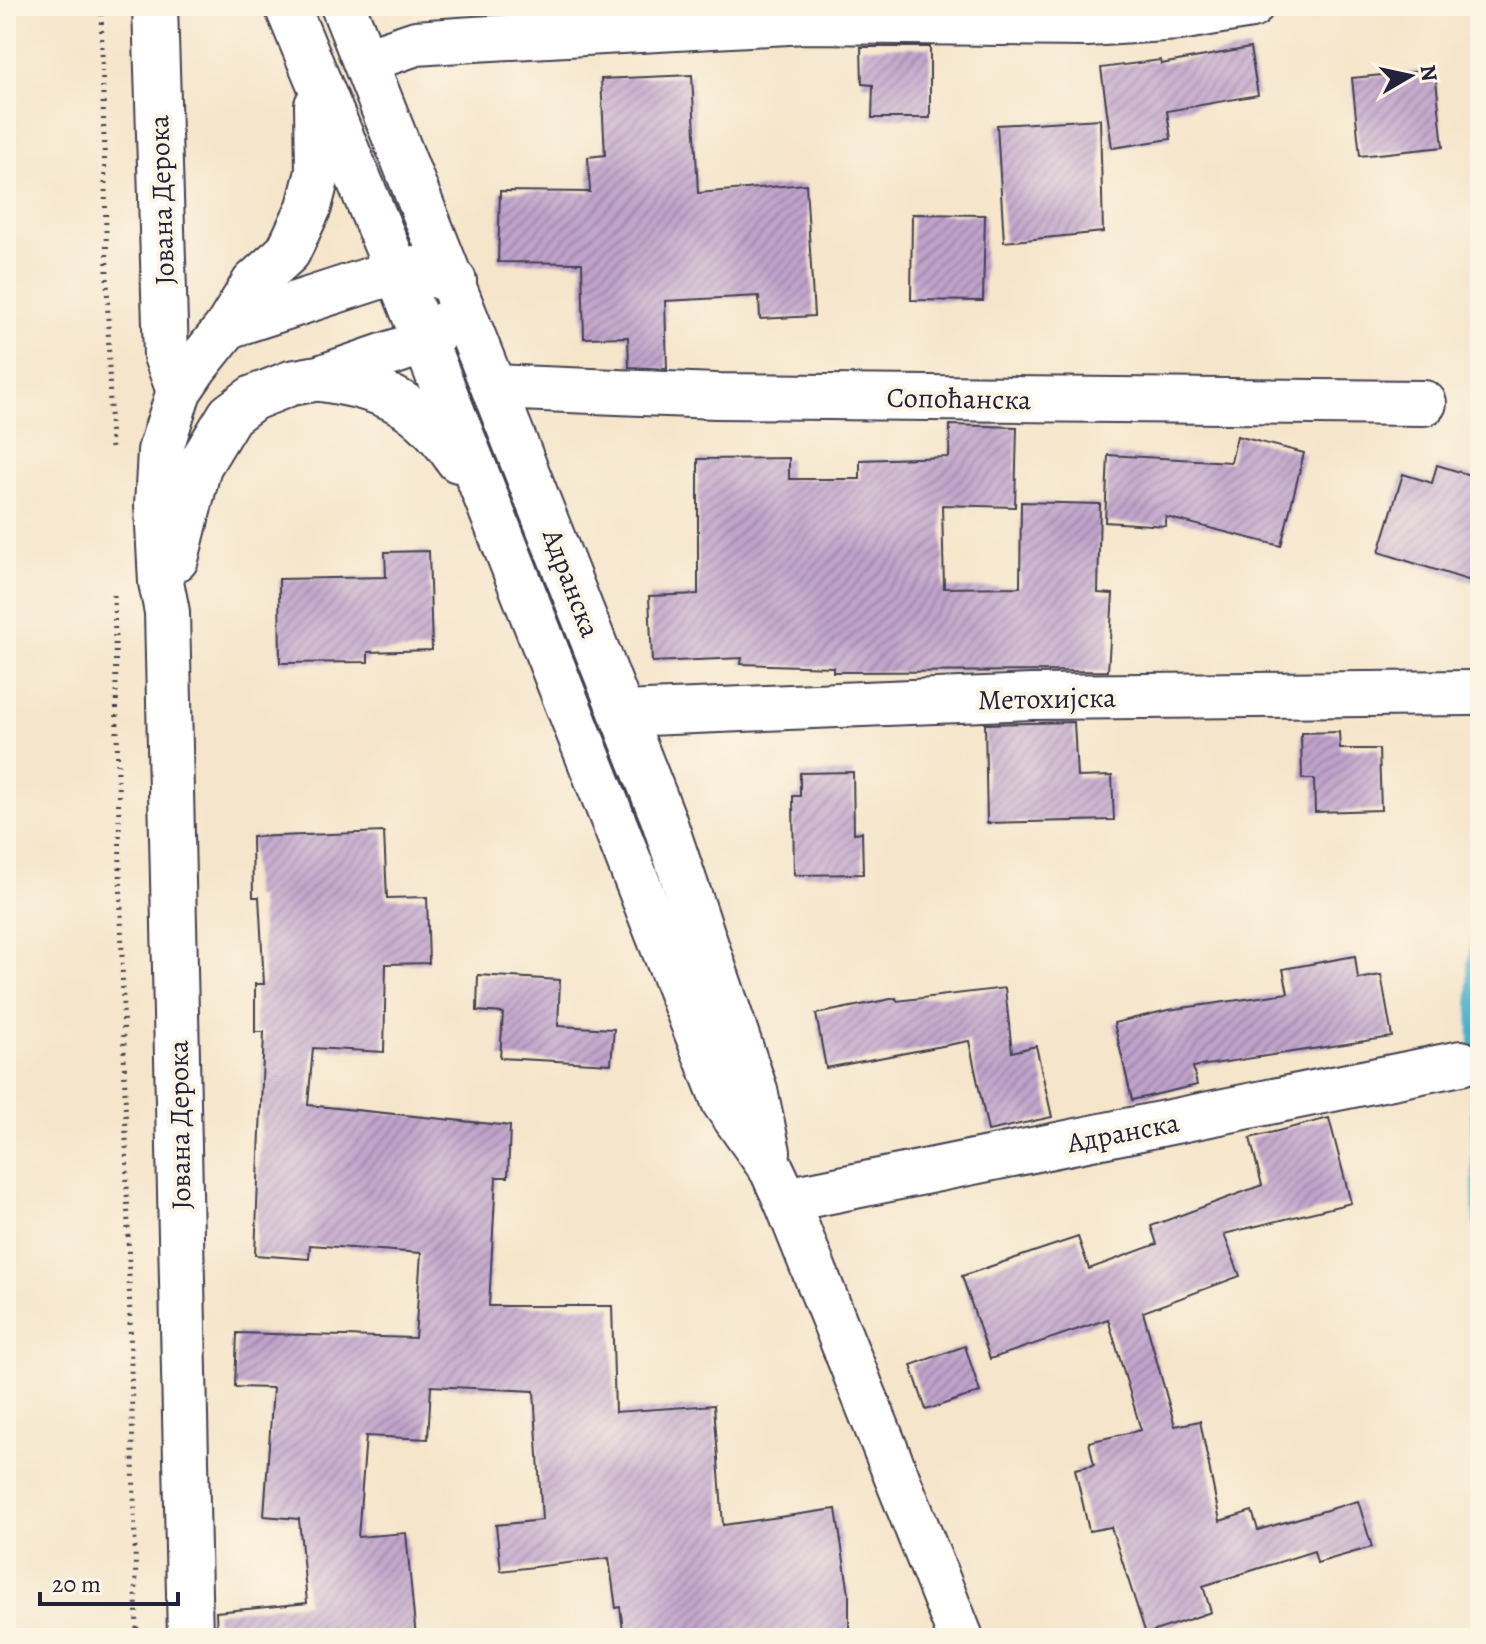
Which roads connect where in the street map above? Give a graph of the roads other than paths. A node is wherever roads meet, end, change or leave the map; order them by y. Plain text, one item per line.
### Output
1 (155, 6) edge
2 (287, 6) edge
3 (343, 6) edge
4 (1251, 6) edge
5 (366, 60) junction
6 (316, 82) junction
7 (397, 271) junction
8 (458, 293) junction
9 (228, 326) junction
10 (424, 342) junction
11 (319, 378) junction
12 (495, 387) junction
13 (179, 391) junction
14 (1424, 403) dead end
15 (490, 507) junction
16 (167, 612) junction
17 (1471, 693) dead end
18 (623, 714) junction
19 (1461, 1063) dead end
20 (779, 1185) junction
21 (190, 1638) edge
22 (961, 1638) edge

1 - 13 main road, Јована Дерока
2 - 6 main road, Адранска
3 - 5 main road, Адранска
4 - 5 main road
5 - 8 main road, Адранска
6 - 7 main road, Адранска
6 - 9 main road, Јована Дерока
7 - 8 main road
7 - 9 main road
7 - 10 main road, Адранска
8 - 10 main road
8 - 12 main road, Адранска
9 - 13 main road, Јована Дерока
10 - 11 main road, Јована Дерока
10 - 15 main road, Адранска
11 - 15 main road
11 - 16 main road, Јована Дерока
12 - 14 main road, Сопоћанска
12 - 18 main road, Адранска
13 - 16 main road, Јована Дерока
15 - 20 main road, Адранска
16 - 21 main road, Јована Дерока
17 - 18 main road, Метохијска
18 - 20 main road, Адранска
19 - 20 main road, Адранска
20 - 22 main road, Адранска

